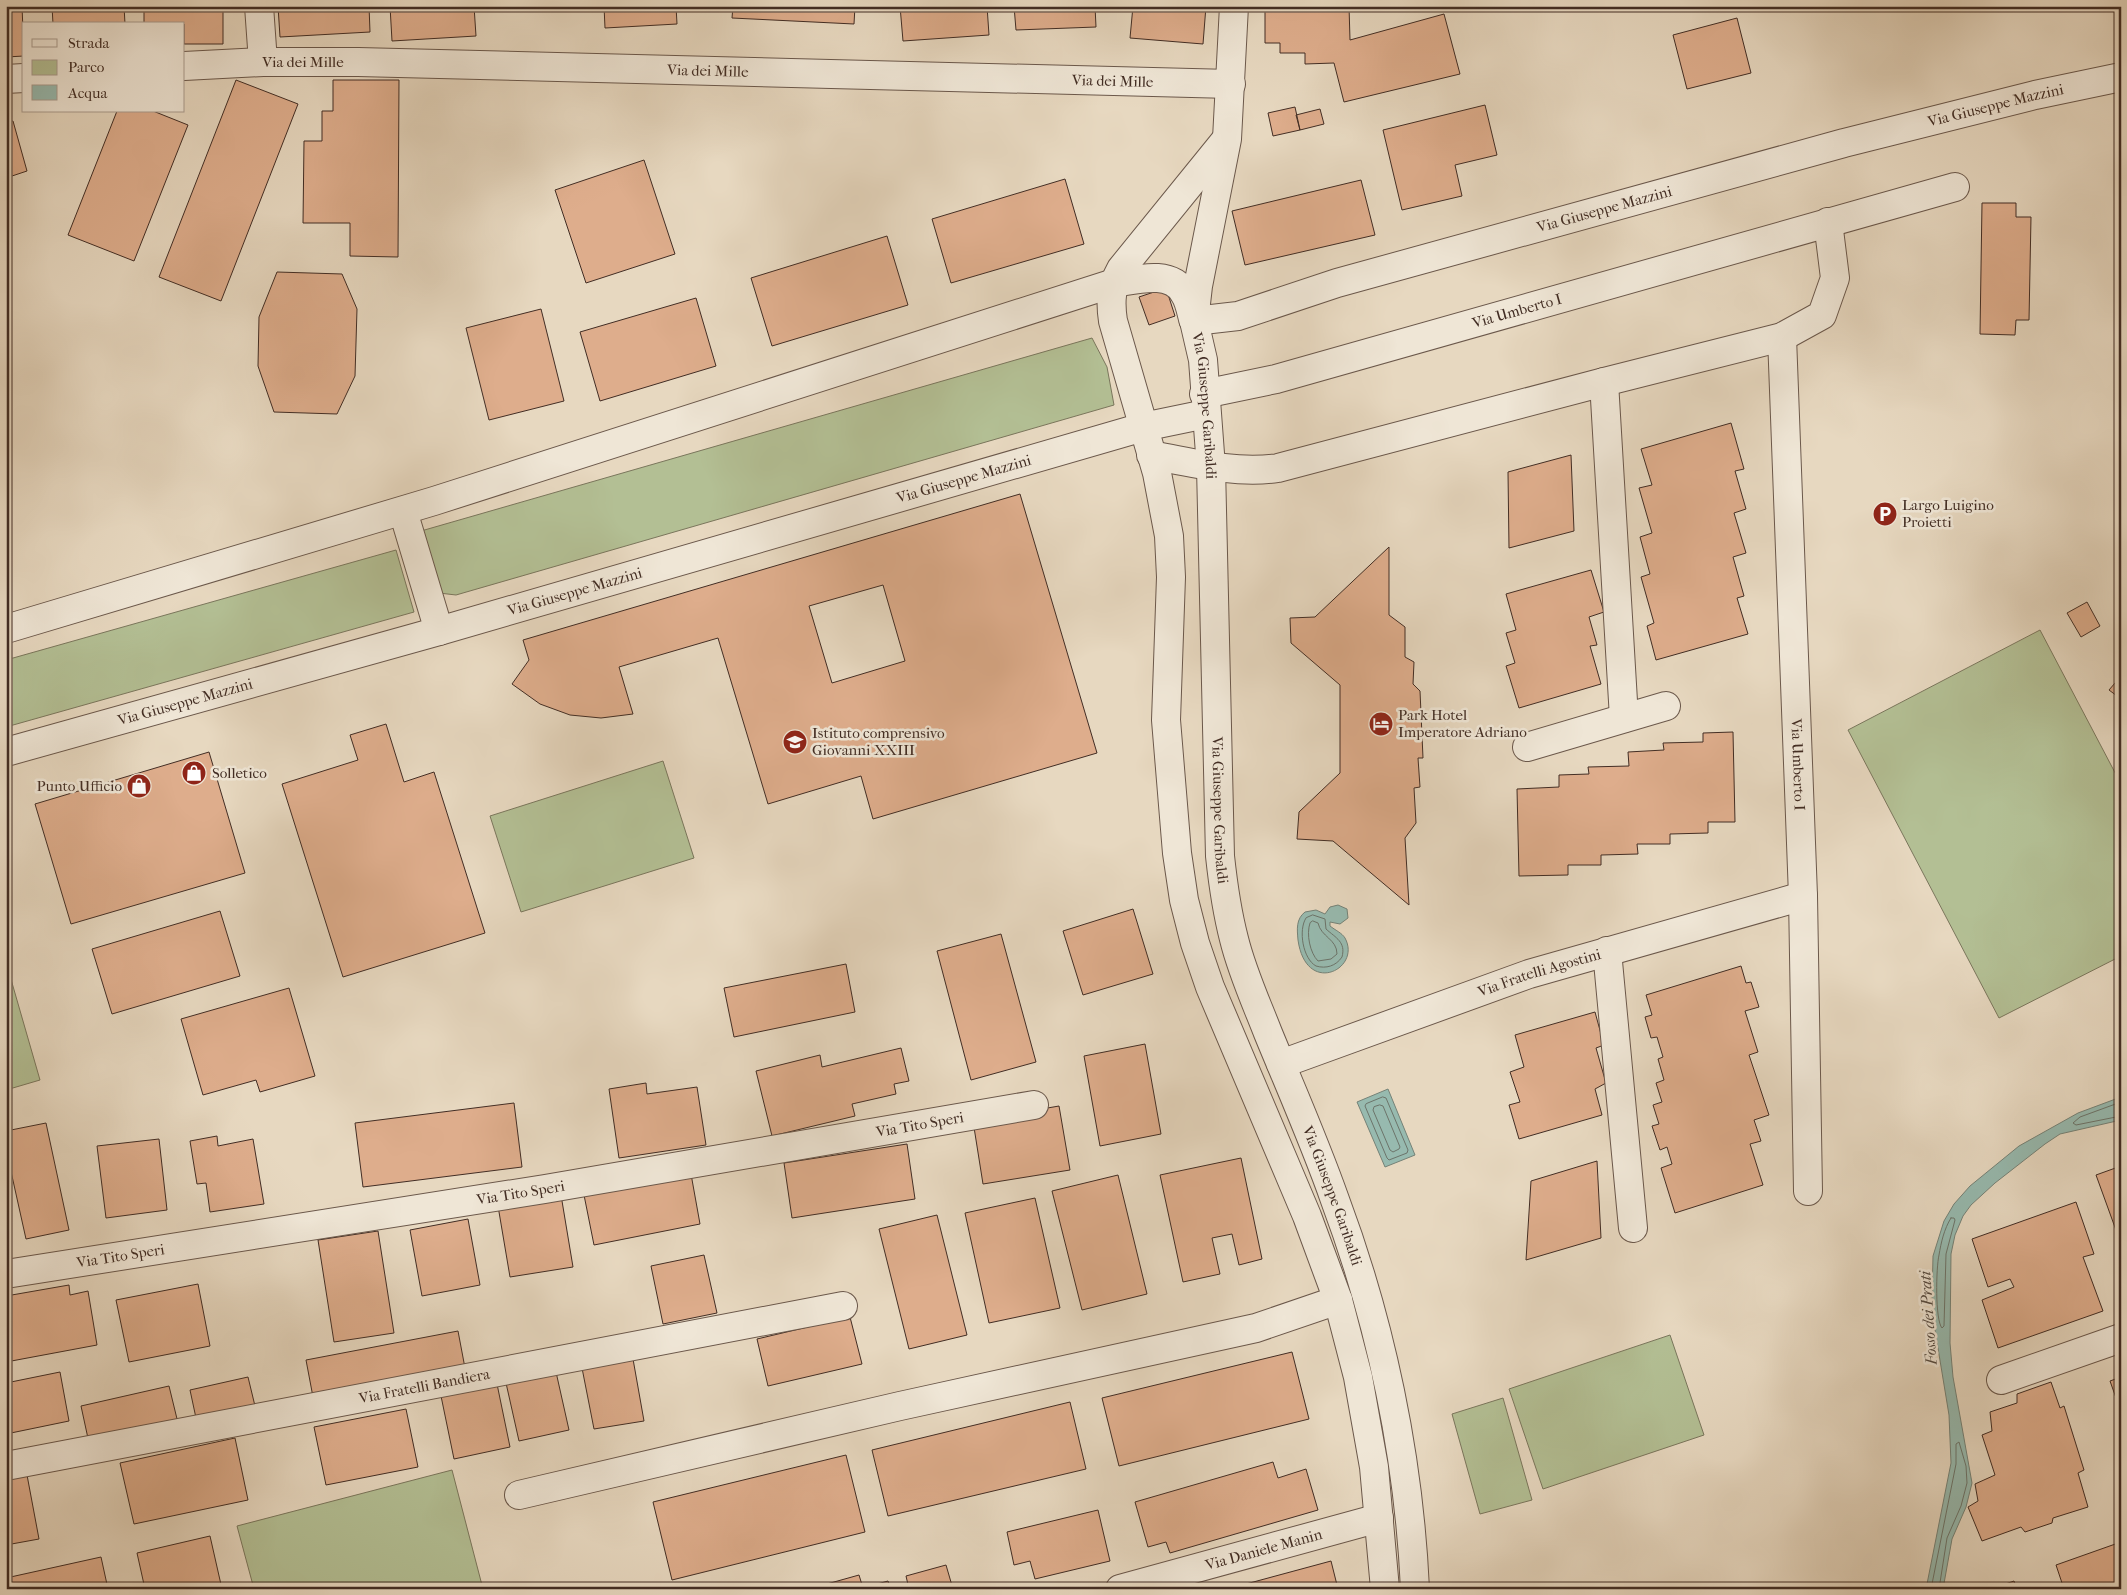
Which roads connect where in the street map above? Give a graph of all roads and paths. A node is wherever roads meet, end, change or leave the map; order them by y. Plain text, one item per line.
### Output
1 (259, 6) edge
2 (1234, 6) edge
3 (263, 62) junction
4 (185, 66) edge
5 (2121, 77) edge
6 (22, 78) edge
7 (6, 79) edge
8 (1231, 84) junction
9 (1227, 139) junction
10 (1955, 187) dead end
11 (1828, 222) junction
12 (1114, 283) junction
13 (1194, 321) junction
14 (1782, 337) junction
15 (1604, 382) junction
16 (1205, 404) junction
17 (1143, 427) junction
18 (1152, 455) junction
19 (1211, 467) junction
20 (403, 511) junction
21 (6, 629) edge
22 (439, 631) junction
23 (1666, 706) dead end
24 (1624, 718) junction
25 (1527, 747) dead end
26 (6, 752) edge
27 (1803, 896) junction
28 (1607, 951) junction
29 (1281, 1064) junction
30 (1034, 1105) dead end
31 (1808, 1191) dead end
32 (1633, 1228) dead end
33 (6, 1274) edge
34 (1338, 1300) junction
35 (844, 1306) dead end
36 (2121, 1338) edge
37 (2001, 1380) dead end
38 (6, 1466) edge
39 (519, 1495) dead end
40 (1379, 1518) junction
41 (1120, 1589) edge
42 (1385, 1589) edge
43 (1415, 1589) edge

1 - 3 street
2 - 8 street, Via Giuseppe Garibaldi
3 - 4 street, Via dei Mille
3 - 8 street, Via dei Mille
5 - 13 street, Via Giuseppe Mazzini
6 - 7 street
8 - 9 street, Via Giuseppe Garibaldi
9 - 12 street
9 - 13 street, Via Giuseppe Garibaldi
10 - 11 street, Via Umberto I
11 - 14 street
11 - 16 street, Via Umberto I
12 - 13 street
12 - 17 street
12 - 20 street
13 - 16 street, Via Giuseppe Garibaldi
14 - 15 street
14 - 27 street, Via Umberto I
15 - 19 street
15 - 24 street
16 - 17 street, Via Giuseppe Mazzini
16 - 19 street, Via Giuseppe Garibaldi
17 - 18 street
17 - 22 street, Via Giuseppe Mazzini
18 - 19 street
18 - 34 street, Via Giuseppe Garibaldi
19 - 29 street, Via Giuseppe Garibaldi
20 - 21 street
20 - 22 street
22 - 26 street, Via Giuseppe Mazzini
23 - 24 street
24 - 25 street
27 - 28 street, Via Fratelli Agostini
27 - 31 street, Via Umberto I
28 - 29 street, Via Fratelli Agostini
28 - 32 street
29 - 43 street, Via Giuseppe Garibaldi
30 - 33 street, Via Tito Speri
34 - 39 street
34 - 40 street, Via Giuseppe Garibaldi
35 - 38 street, Via Fratelli Bandiera
36 - 37 street
40 - 41 street, Via Daniele Manin
40 - 42 street, Via Giuseppe Garibaldi

